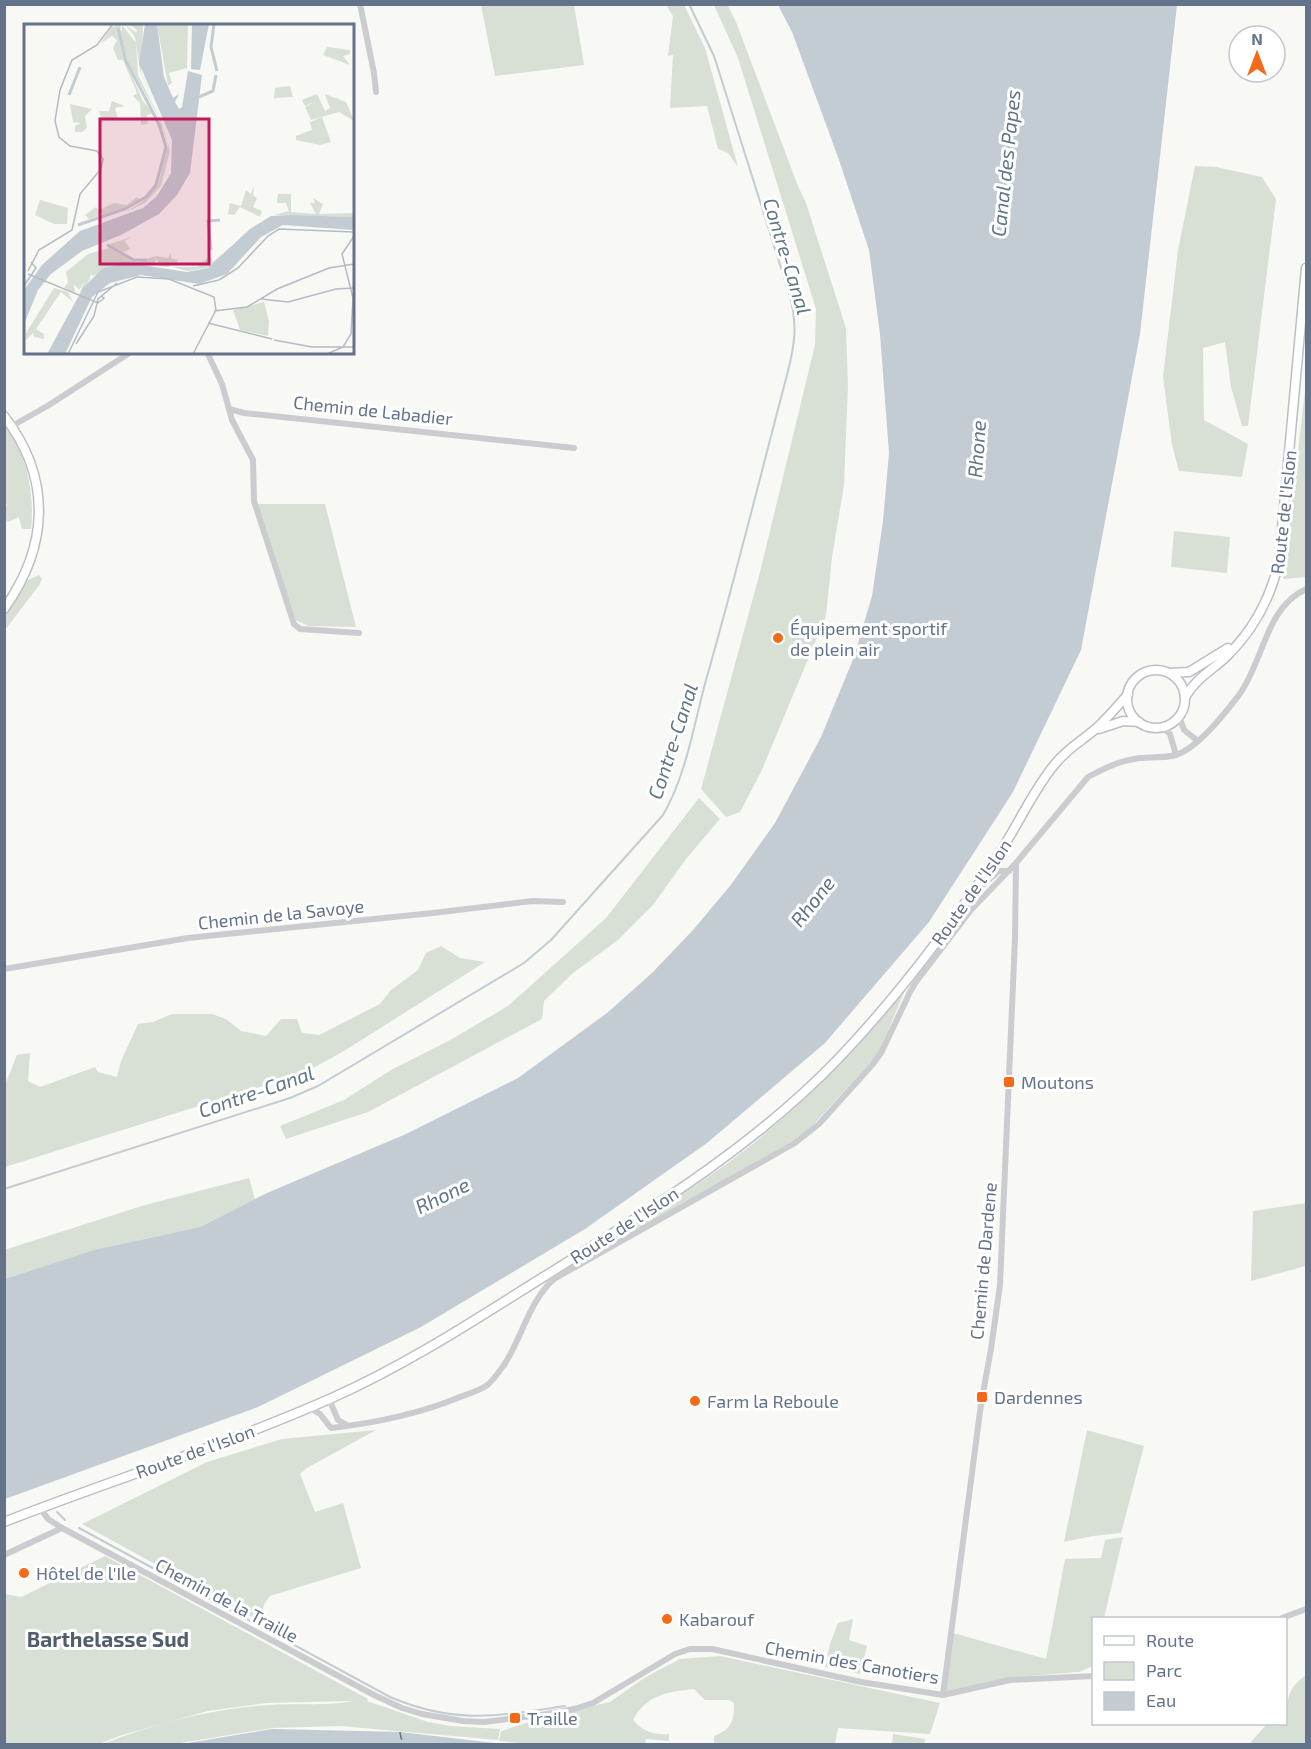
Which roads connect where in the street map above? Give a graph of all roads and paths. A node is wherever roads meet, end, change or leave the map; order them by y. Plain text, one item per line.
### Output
1 (360, 4) edge
2 (376, 92) dead end
3 (1306, 268) edge
4 (128, 354) edge
5 (208, 354) edge
6 (229, 409) junction
7 (4, 416) edge
8 (12, 426) junction
9 (574, 448) dead end
10 (1306, 589) edge
11 (4, 609) edge
12 (359, 633) dead end
13 (1241, 639) junction
14 (1169, 673) junction
15 (1128, 694) junction
16 (1185, 697) junction
17 (1179, 716) junction
18 (1139, 722) junction
19 (1162, 727) junction
20 (1093, 731) junction
21 (1198, 741) junction
22 (1176, 755) junction
23 (1016, 863) junction
24 (1009, 871) junction
25 (970, 894) junction
26 (563, 902) dead end
27 (4, 969) edge
28 (329, 1399) junction
29 (310, 1408) junction
30 (353, 1425) junction
31 (40, 1508) junction
32 (4, 1522) edge
33 (62, 1527) junction
34 (4, 1555) edge
35 (1306, 1609) edge
36 (1285, 1617) edge
37 (1092, 1676) edge
38 (374, 1695) joint
39 (943, 1695) junction

1 - 2 street
3 - 13 street, Route de l'Islon
4 - 8 street
5 - 6 street
6 - 9 street, Chemin de Labadier
6 - 12 street
7 - 8 street
8 - 11 street
10 - 21 street
13 - 14 street, Route de l'Islon
13 - 16 street, Route de l'Islon
14 - 15 street
14 - 16 street
15 - 18 street
15 - 20 street, Route de l'Islon
16 - 17 street
17 - 19 street
17 - 21 street
18 - 19 street
18 - 20 street, Route de l'Islon
19 - 22 street
20 - 25 street, Route de l'Islon
21 - 22 street
22 - 23 street
23 - 24 street
23 - 39 street, Chemin de Dardene
24 - 25 street
24 - 30 street
25 - 28 street, Route de l'Islon
26 - 27 street, Chemin de la Savoye
28 - 29 street, Route de l'Islon
28 - 30 street
29 - 30 street
29 - 31 street, Route de l'Islon
31 - 32 street, Route de l'Islon
31 - 33 street, Chemin de la Traille
33 - 34 street
33 - 38 street, Chemin de la Traille
35 - 36 street
37 - 39 street, Chemin des Canotiers
38 - 39 street, Chemin des Canotiers

